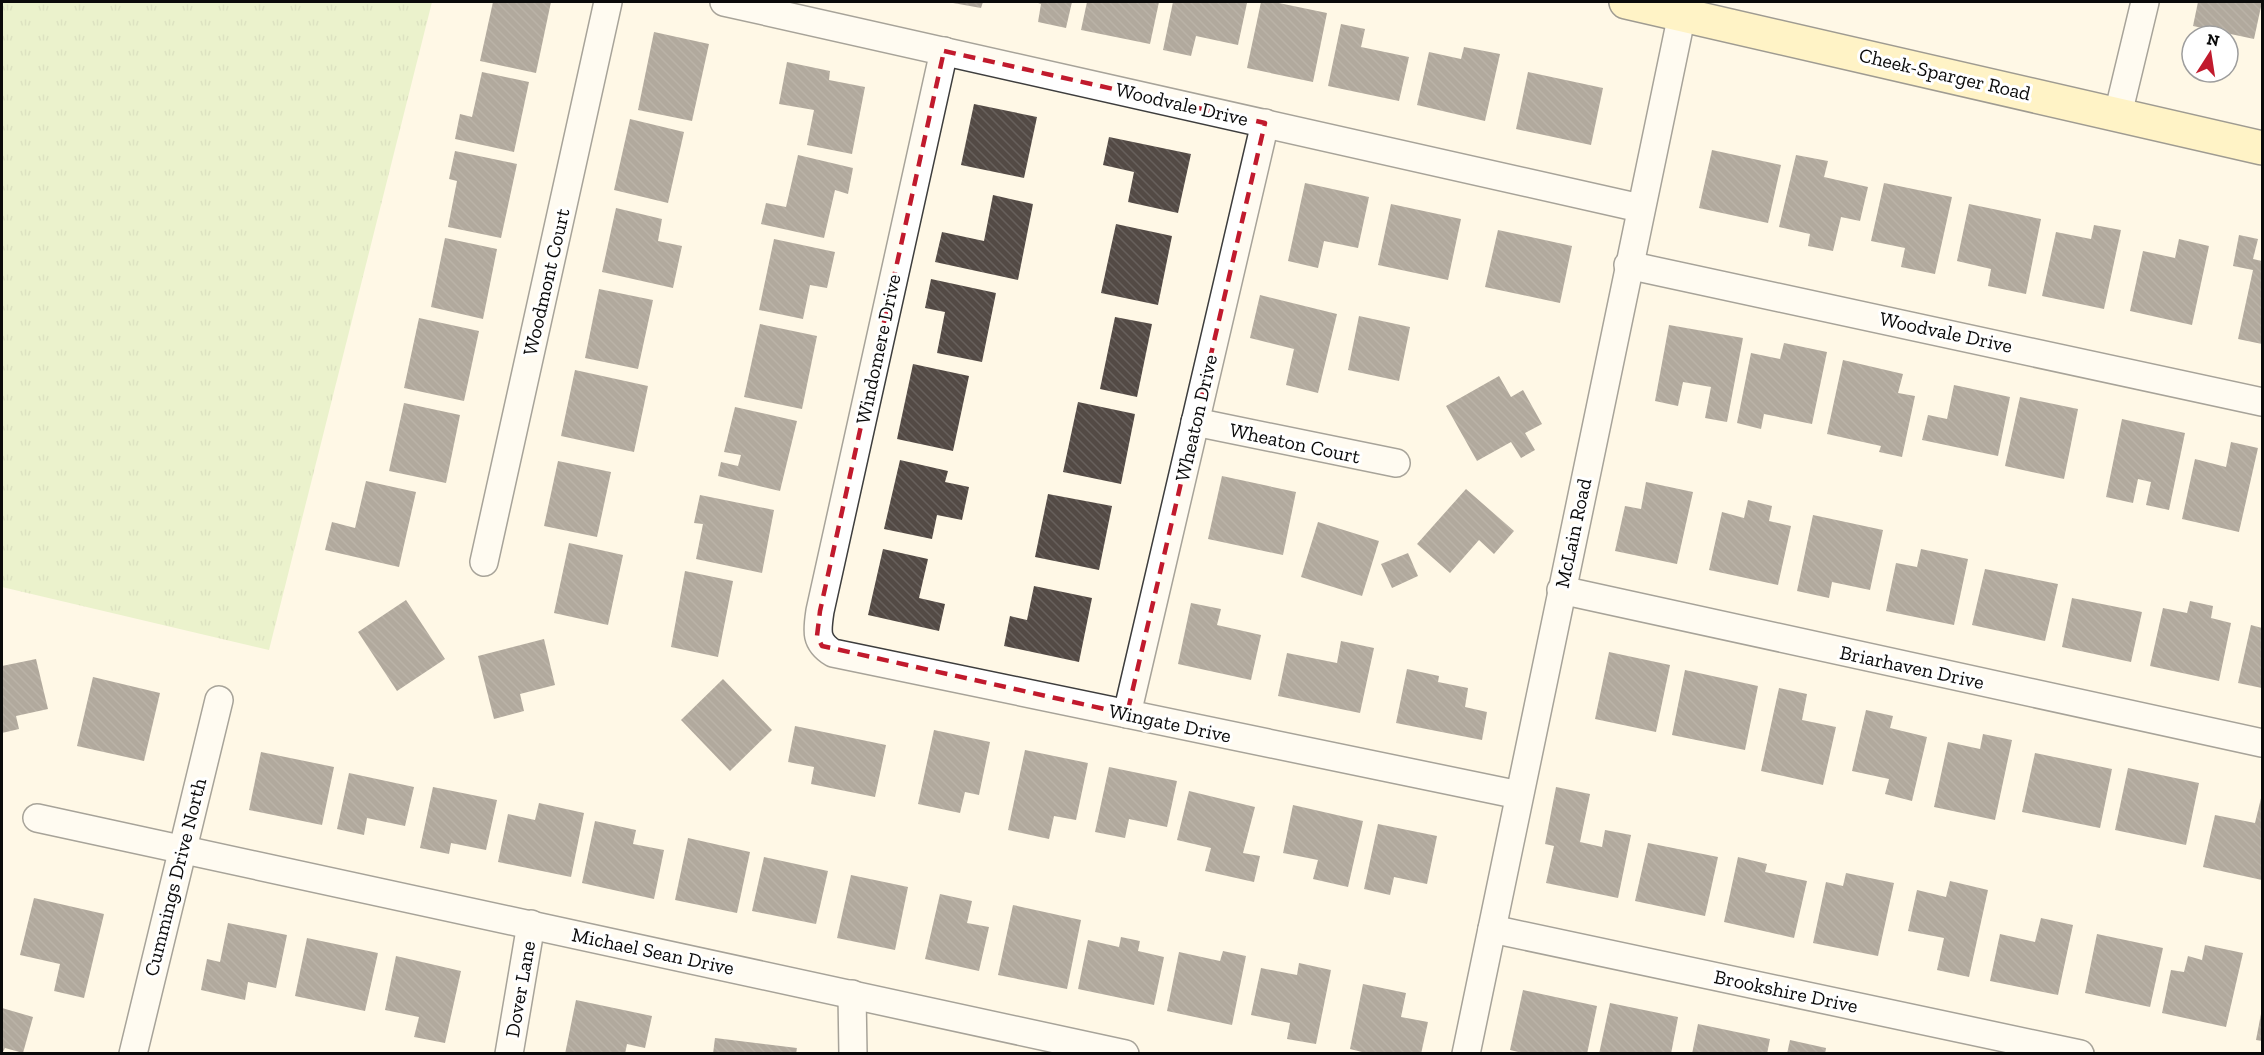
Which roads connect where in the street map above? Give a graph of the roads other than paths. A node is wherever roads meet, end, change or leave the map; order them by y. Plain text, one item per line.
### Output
1 (608, 2) edge
2 (724, 2) edge
3 (1626, 2) edge
4 (2145, 2) edge
5 (1682, 14) junction
6 (944, 51) junction
7 (2118, 114) junction
8 (1265, 123) junction
9 (2262, 148) edge
10 (1640, 208) junction
11 (1628, 265) junction
12 (2262, 402) edge
13 (1195, 422) junction
14 (1396, 463) dead end
15 (484, 562) dead end
16 (1562, 590) junction
17 (822, 646) joint
18 (219, 700) dead end
19 (1127, 714) junction
20 (2262, 743) edge
21 (1519, 795) junction
22 (37, 818) dead end
23 (182, 848) junction
24 (531, 924) junction
25 (1492, 929) junction
26 (852, 994) junction
27 (133, 1053) edge
28 (509, 1053) edge
29 (853, 1053) edge
30 (1125, 1053) edge
31 (1466, 1053) edge
32 (2080, 1053) edge

1 - 15 street, Woodmont Court
2 - 6 street, Woodvale Drive
3 - 5 main road, Cheek-Sparger Road
4 - 7 street
5 - 7 main road, Cheek-Sparger Road
5 - 10 street, McLain Road
6 - 8 street, Woodvale Drive
6 - 17 street, Windomere Drive
7 - 9 main road, Cheek-Sparger Road
8 - 10 street, Woodvale Drive
8 - 13 street, Wheaton Drive
10 - 11 street, McLain Road
11 - 12 street, Woodvale Drive
11 - 16 street, McLain Road
13 - 14 street, Wheaton Court
13 - 19 street, Wheaton Drive
16 - 20 street, Briarhaven Drive
16 - 21 street, McLain Road
17 - 19 street, Wingate Drive
18 - 23 street, Cummings Drive North
19 - 21 street, Wingate Drive
21 - 25 street, McLain Road
22 - 23 street, Michael Sean Drive
23 - 24 street, Michael Sean Drive
23 - 27 street, Cummings Drive North
24 - 26 street, Michael Sean Drive
24 - 28 street, Dover Lane
25 - 31 street, McLain Road
25 - 32 street, Brookshire Drive
26 - 29 street
26 - 30 street, Michael Sean Drive

